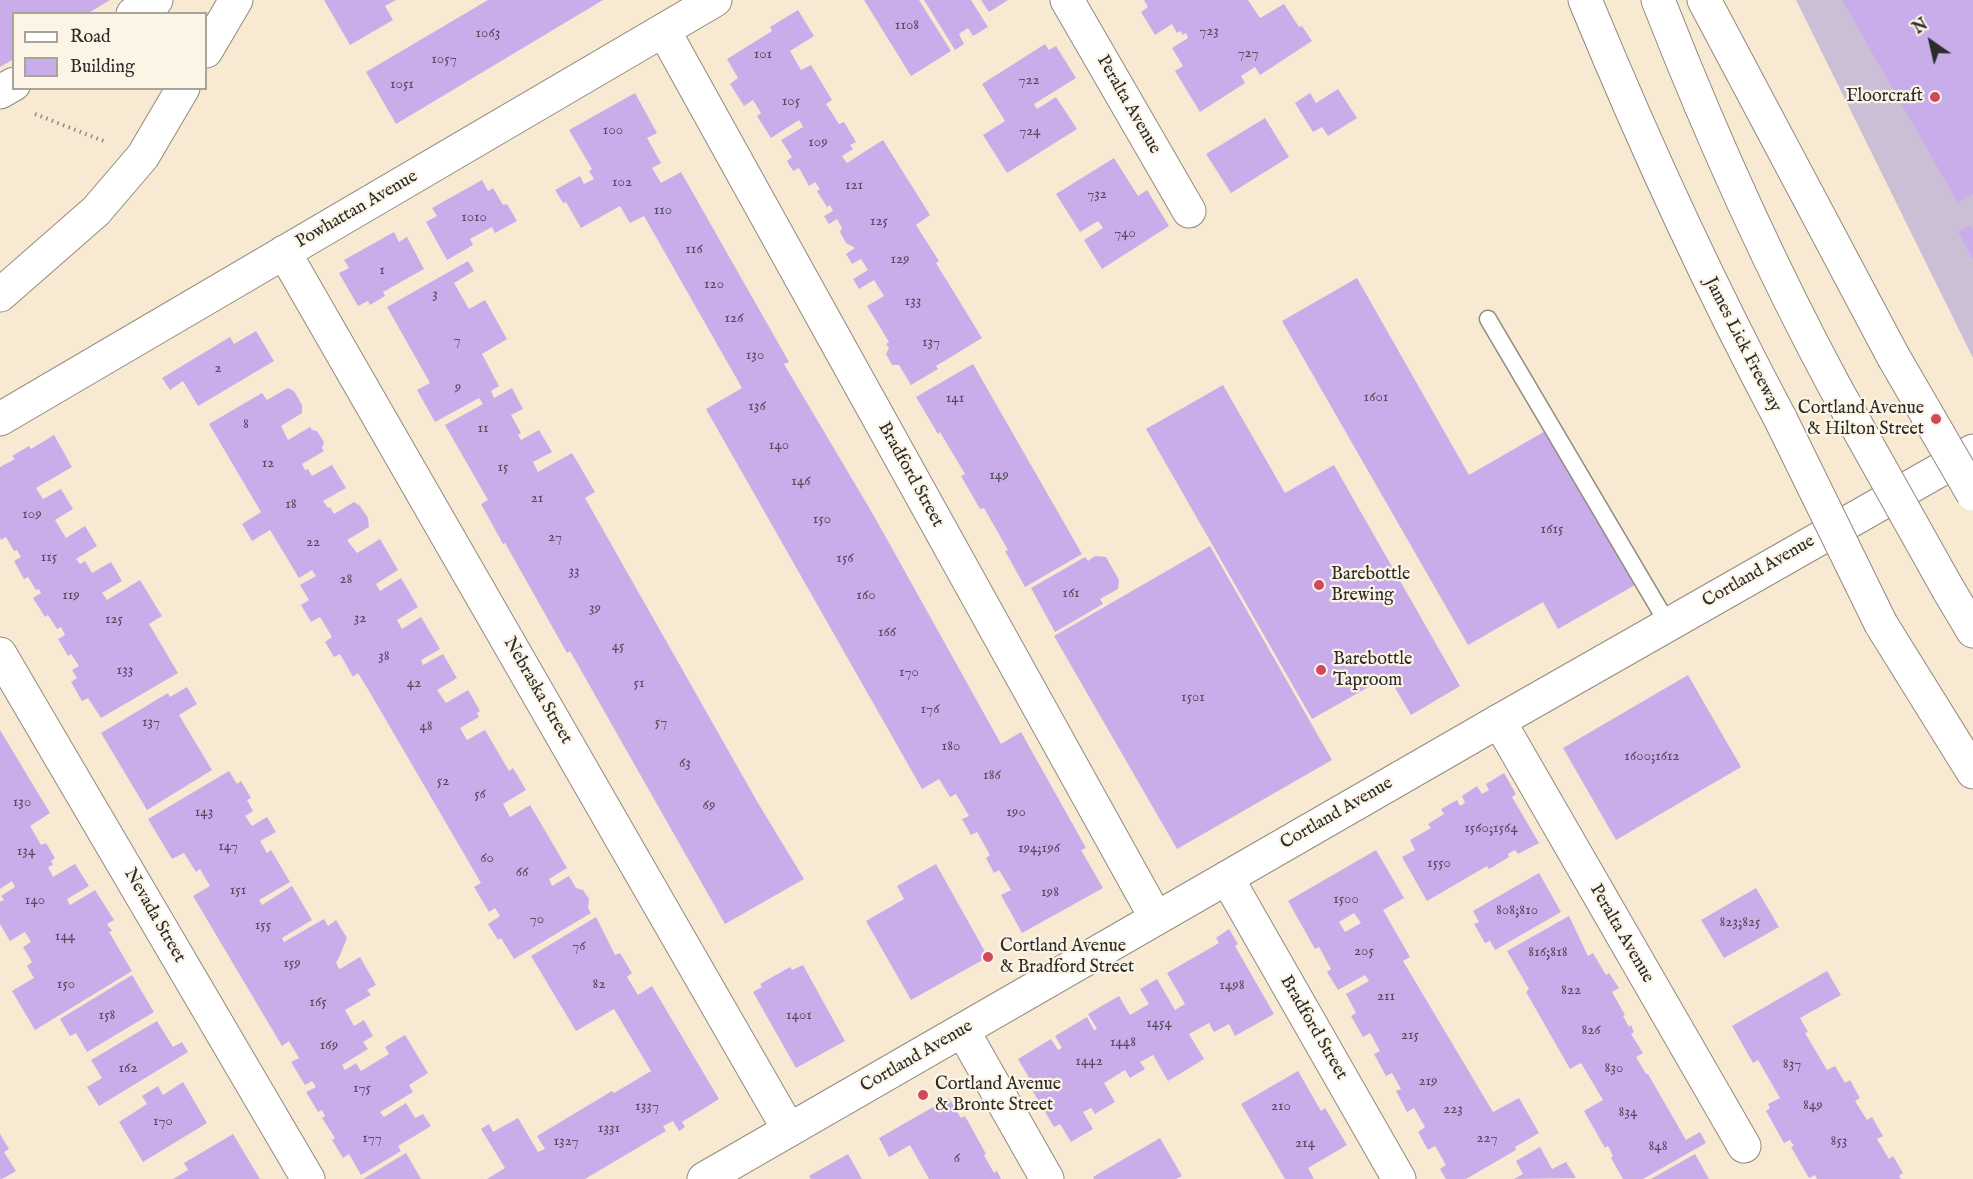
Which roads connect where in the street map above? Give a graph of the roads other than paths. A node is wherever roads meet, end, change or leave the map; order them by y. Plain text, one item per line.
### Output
1 (156, 0) edge
2 (236, 0) edge
3 (715, 0) edge
4 (1067, 0) edge
5 (1584, 0) edge
6 (1658, 0) edge
7 (1704, 0) edge
8 (136, 12) edge
9 (664, 32) junction
10 (207, 49) edge
11 (182, 90) edge
12 (0, 92) edge
13 (20, 98) edge
14 (1189, 211) dead end
15 (284, 252) junction
16 (0, 295) edge
17 (1488, 319) dead end
18 (0, 419) edge
19 (1973, 451) edge
20 (1973, 494) edge
21 (1668, 624) junction
22 (1973, 631) edge
23 (0, 654) edge
24 (1498, 721) junction
25 (1968, 765) edge
26 (1973, 798) edge
27 (1227, 878) junction
28 (1156, 918) junction
29 (963, 1031) junction
30 (789, 1130) junction
31 (1744, 1146) dead end
32 (308, 1179) edge
33 (704, 1179) edge
34 (1047, 1179) edge
35 (1400, 1179) edge

1 - 8 main road
2 - 10 main road
3 - 9 main road, Powhattan Avenue
4 - 14 main road, Peralta Avenue
5 - 25 main road, James Lick Freeway, bridge
6 - 22 main road, bridge
7 - 20 main road, bridge
9 - 15 main road, Powhattan Avenue
9 - 28 main road, Bradford Street
11 - 16 main road
12 - 13 main road
15 - 18 main road, Powhattan Avenue
15 - 30 main road, Nebraska Street
17 - 21 lane
19 - 21 main road, Cortland Avenue
21 - 24 main road, Cortland Avenue
23 - 32 main road, Nevada Street
24 - 27 main road, Cortland Avenue
24 - 31 main road, Peralta Avenue
25 - 26 main road, James Lick Freeway
27 - 28 main road, Cortland Avenue
27 - 35 main road, Bradford Street
28 - 29 main road, Cortland Avenue
29 - 30 main road, Cortland Avenue
29 - 34 main road
30 - 33 main road, Cortland Avenue

